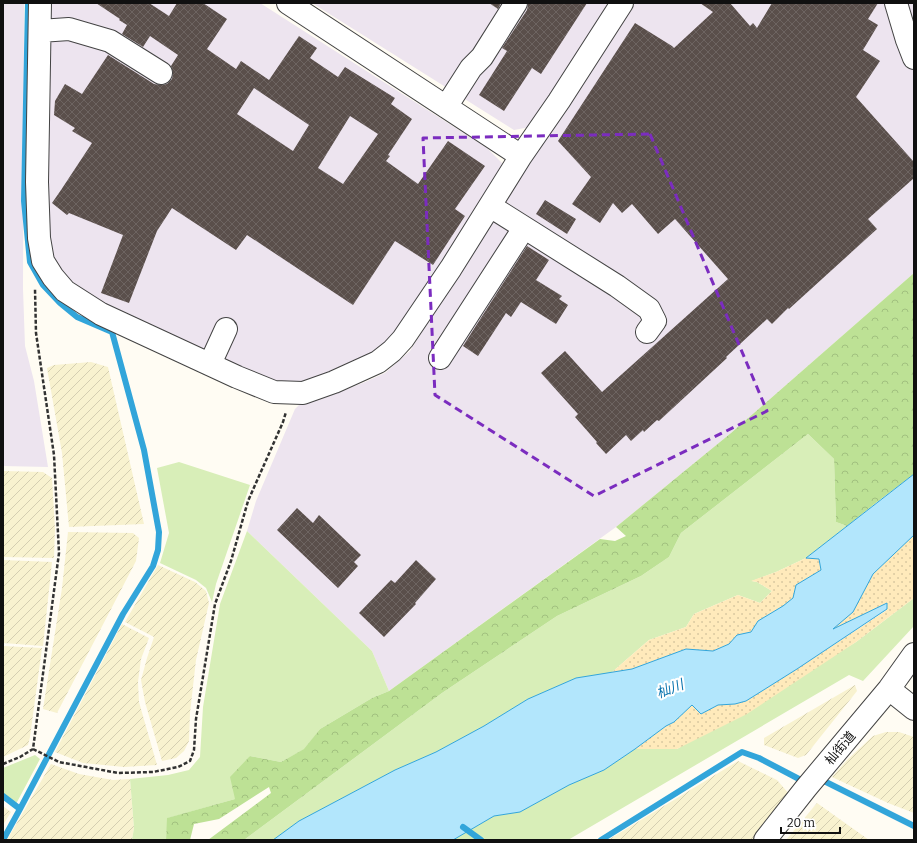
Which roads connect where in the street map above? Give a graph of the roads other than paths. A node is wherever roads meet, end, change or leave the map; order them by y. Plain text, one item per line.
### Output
1 (40, 3) edge
2 (288, 3) edge
3 (516, 3) edge
4 (622, 3) edge
5 (896, 3) edge
6 (40, 31) junction
7 (914, 58) edge
8 (160, 73) dead end
9 (446, 107) junction
10 (521, 156) junction
11 (490, 206) junction
12 (524, 228) junction
13 (226, 329) dead end
14 (647, 332) dead end
15 (440, 358) dead end
16 (210, 364) junction
17 (914, 654) edge
18 (890, 689) junction
19 (914, 709) edge
20 (765, 840) edge

1 - 6 street
2 - 9 street
3 - 9 street
4 - 10 street
5 - 7 street
6 - 8 street
6 - 16 street
9 - 10 street
10 - 11 street
11 - 12 street
11 - 16 street
12 - 14 street
12 - 15 street
13 - 16 street
17 - 18 street, 杣街道
18 - 19 street
18 - 20 street, 杣街道

